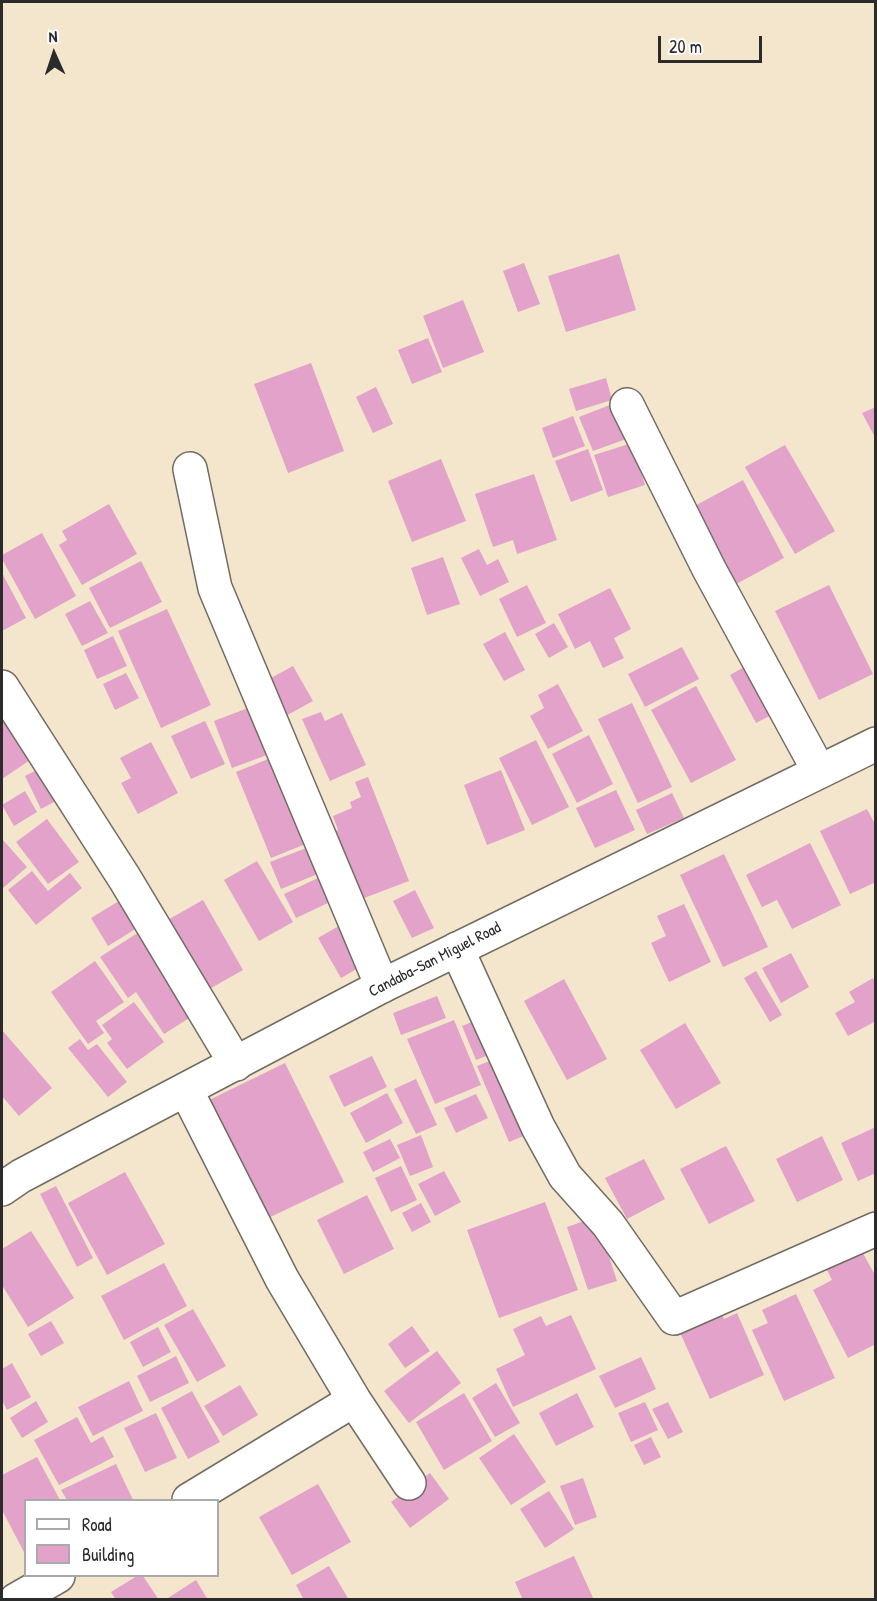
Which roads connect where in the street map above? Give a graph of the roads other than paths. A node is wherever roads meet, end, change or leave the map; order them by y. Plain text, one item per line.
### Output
1 (627, 405) dead end
2 (190, 469) dead end
3 (2, 687) edge
4 (876, 744) edge
5 (819, 771) junction
6 (457, 949) junction
7 (382, 986) junction
8 (236, 1064) junction
9 (186, 1090) junction
10 (2, 1189) edge
11 (876, 1229) edge
12 (354, 1400) junction
13 (409, 1483) dead end
14 (191, 1499) edge
15 (54, 1577) edge
16 (16, 1599) edge

1 - 5 street
2 - 7 street
3 - 8 street
4 - 5 street, Candaba-San Miguel Road
5 - 6 street, Candaba-San Miguel Road
6 - 7 street, Candaba-San Miguel Road
6 - 11 street
7 - 8 street, Candaba-San Miguel Road
8 - 9 street, Candaba-San Miguel Road
9 - 10 street, Candaba-San Miguel Road
9 - 12 street
12 - 13 street
12 - 14 street
15 - 16 street

